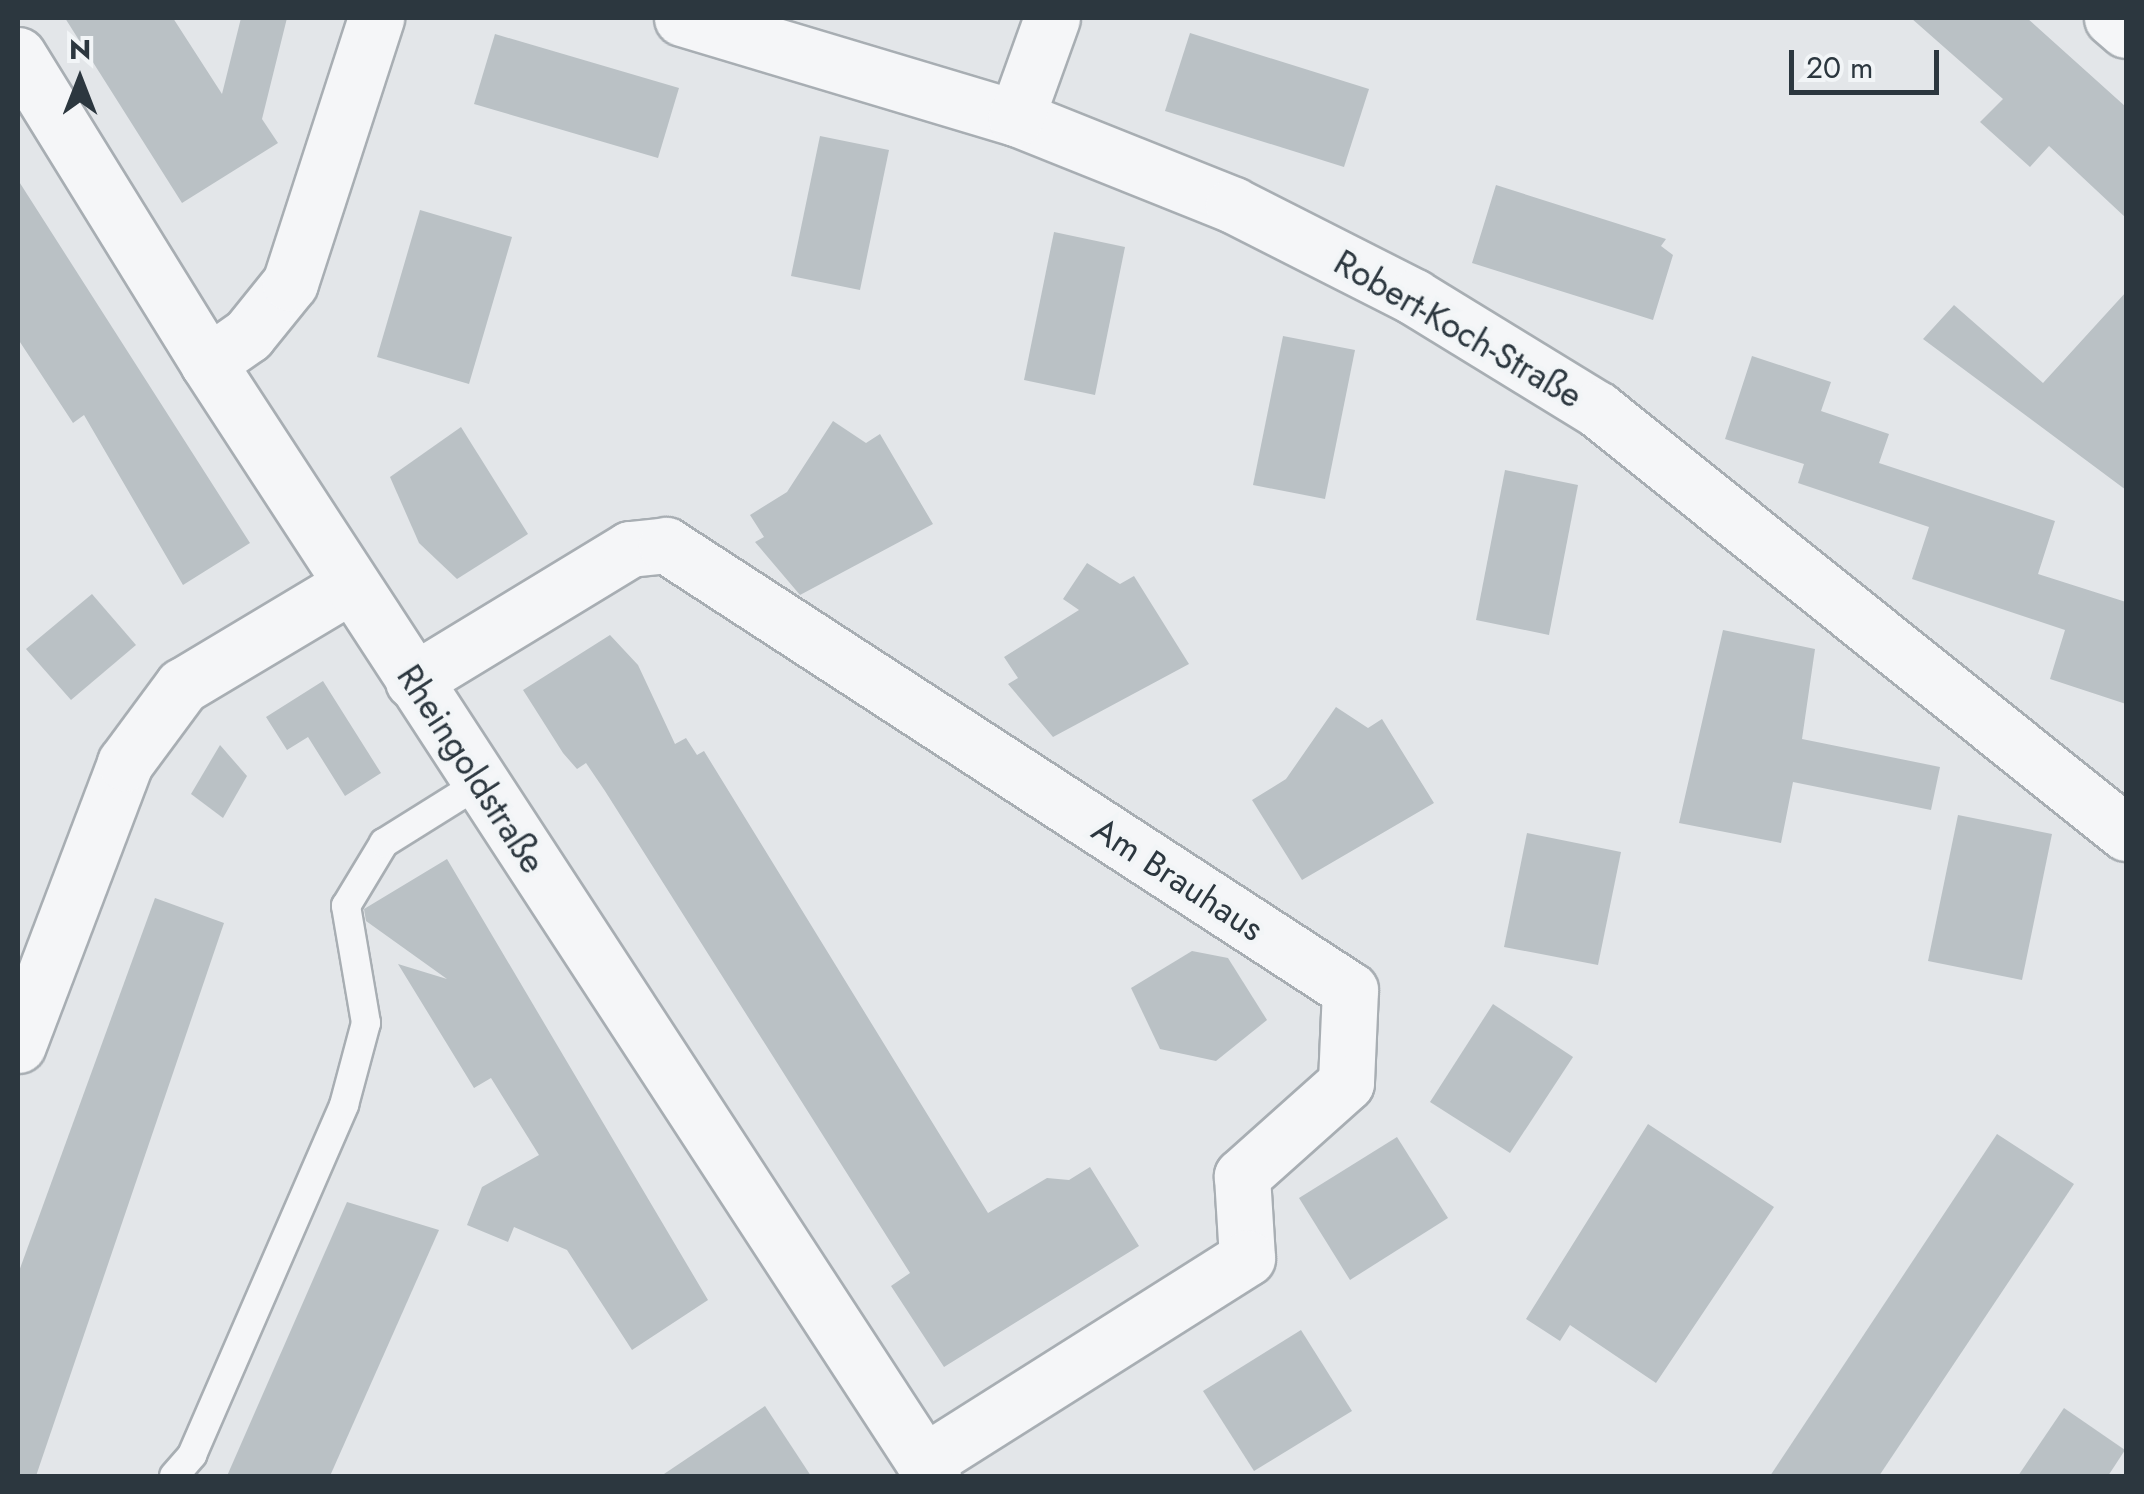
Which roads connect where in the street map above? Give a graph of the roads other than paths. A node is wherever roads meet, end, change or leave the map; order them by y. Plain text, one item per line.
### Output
1 (376, 18) edge
2 (682, 18) edge
3 (1052, 18) edge
4 (2112, 18) edge
5 (2126, 30) edge
6 (18, 54) edge
7 (1016, 118) junction
8 (208, 363) junction
9 (351, 585) junction
10 (413, 681) junction
11 (480, 783) junction
12 (2126, 833) edge
13 (18, 1045) edge
14 (929, 1469) edge
15 (174, 1476) edge

1 - 8 street
2 - 7 street, Robert-Koch-Straße
3 - 7 street
4 - 5 street
6 - 8 street, Rheingoldstraße
7 - 12 street, Robert-Koch-Straße
8 - 9 street, Rheingoldstraße
9 - 10 street, Rheingoldstraße
9 - 13 street
10 - 11 street, Rheingoldstraße
10 - 14 street, Am Brauhaus
11 - 14 street, Rheingoldstraße
11 - 15 lane

